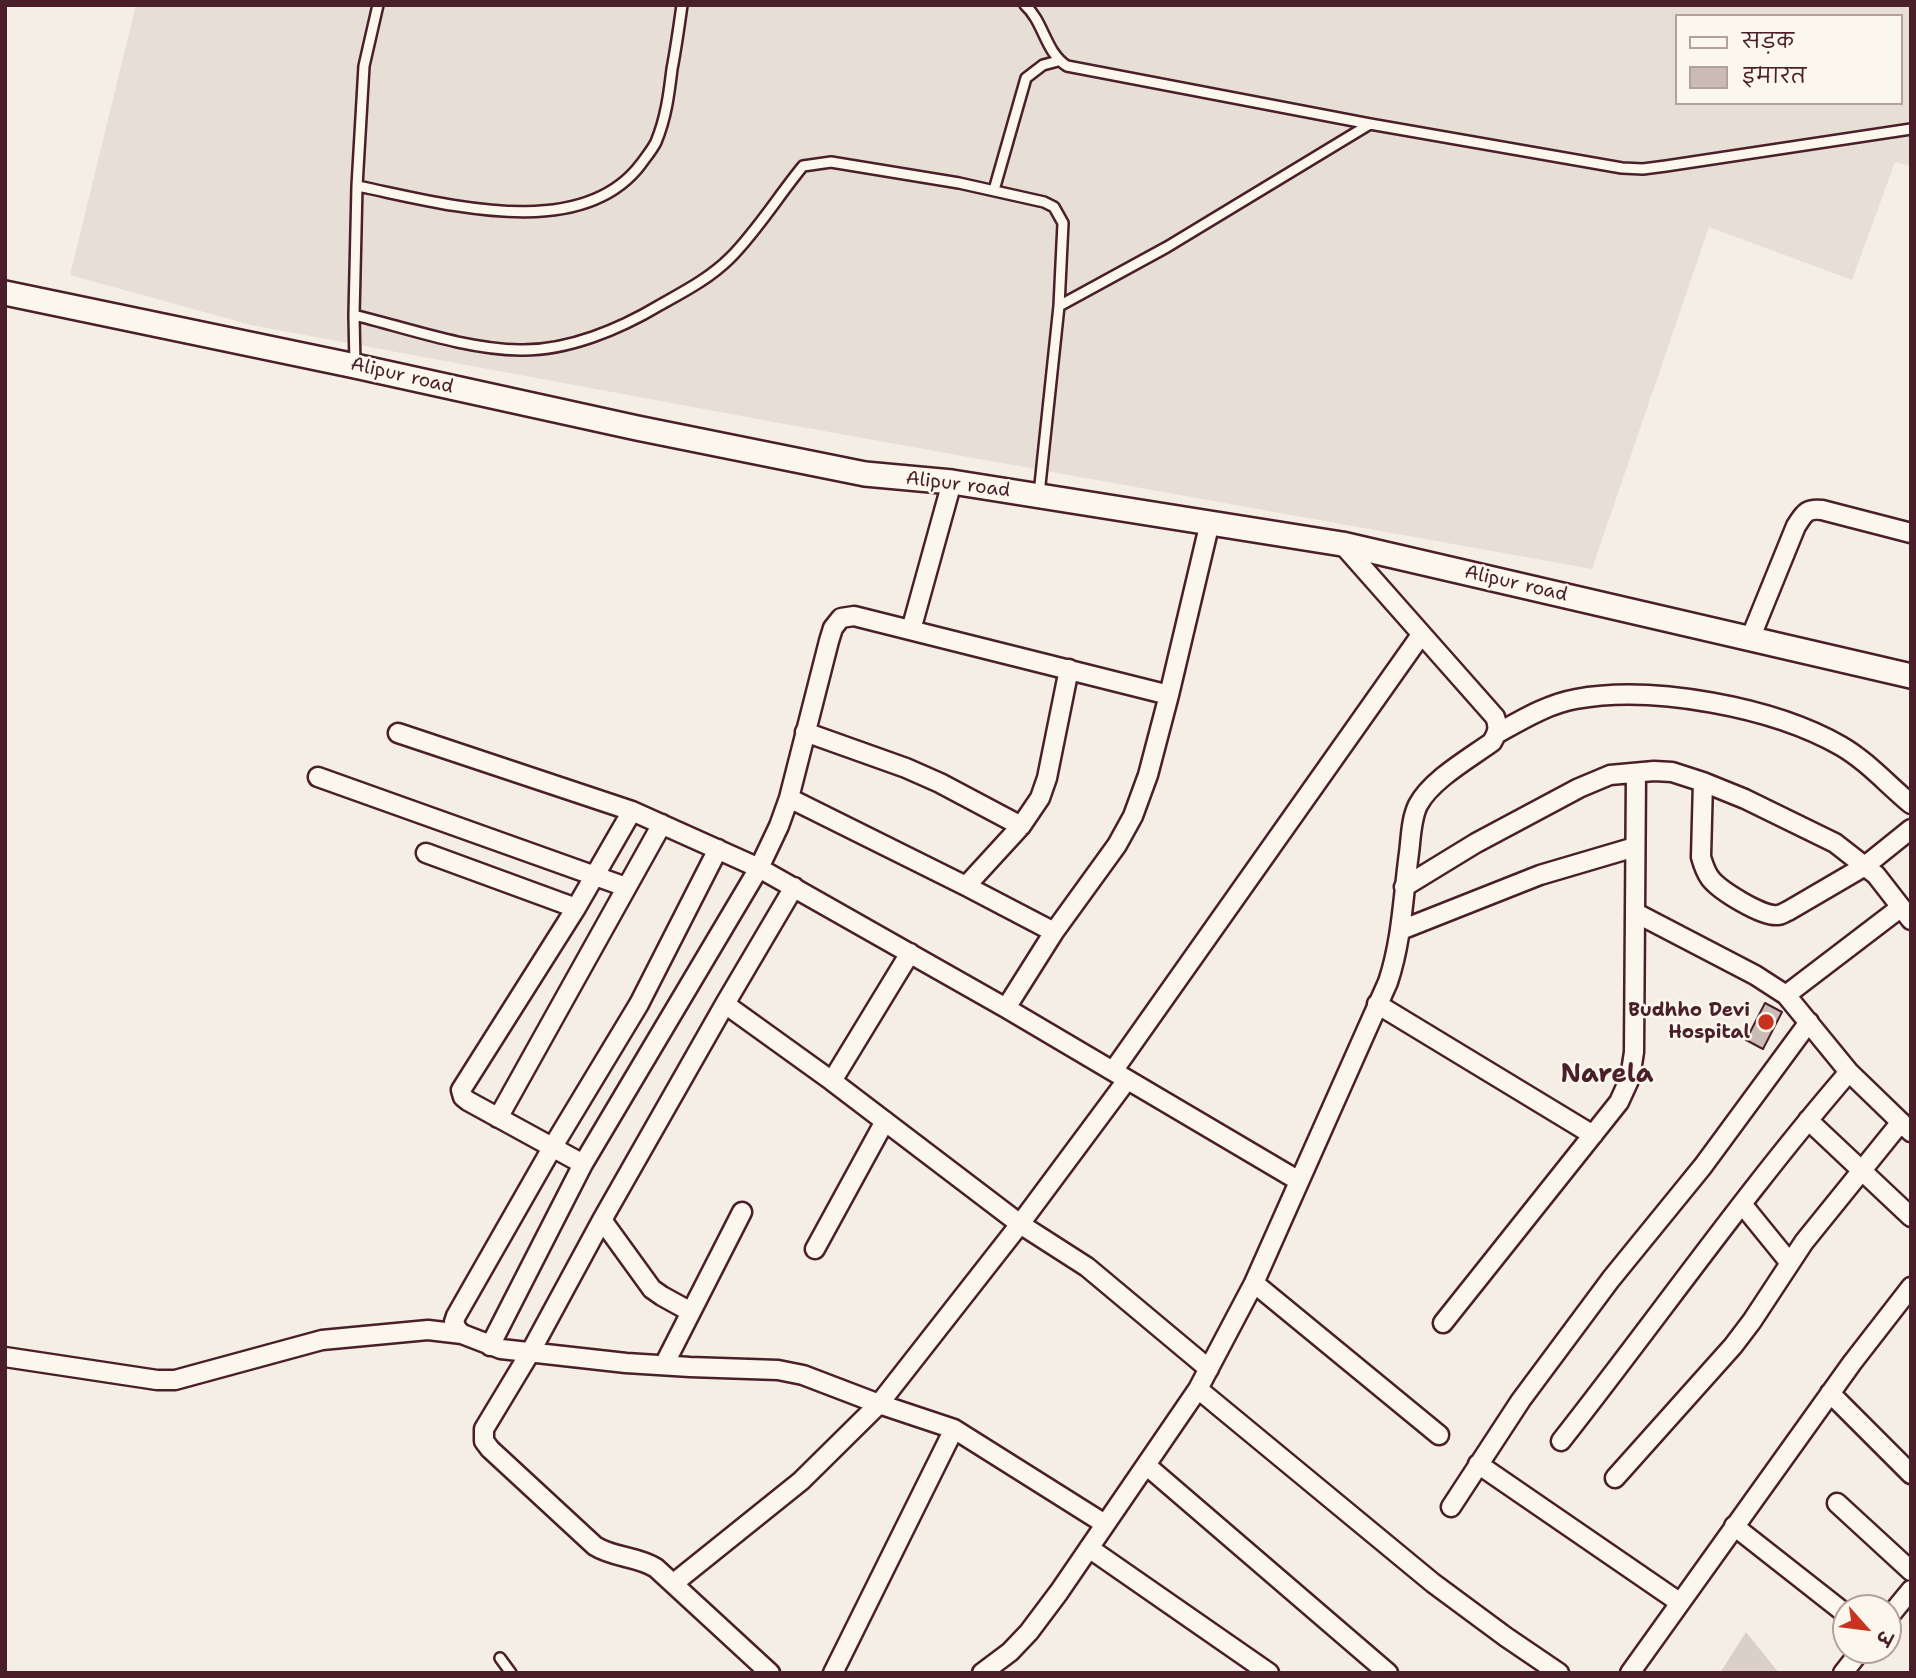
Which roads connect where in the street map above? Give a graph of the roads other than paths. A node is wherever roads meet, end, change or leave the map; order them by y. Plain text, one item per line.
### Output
1 (378, 5) edge
2 (682, 5) edge
3 (1025, 5) edge
4 (1058, 61) junction
5 (1370, 124) junction
6 (1911, 129) edge
7 (357, 186) junction
8 (995, 190) junction
9 (5, 293) edge
10 (1059, 306) junction
11 (354, 315) junction
12 (355, 366) junction
13 (952, 482) junction
14 (1039, 496) junction
15 (1210, 523) junction
16 (1911, 533) edge
17 (1342, 544) junction
18 (911, 630) junction
19 (1421, 635) junction
20 (1750, 639) junction
21 (1069, 669) junction
22 (1911, 677) edge
23 (1169, 695) junction
24 (805, 732) junction
25 (398, 733) dead end
26 (1498, 733) junction
27 (1636, 773) junction
28 (318, 777) dead end
29 (1703, 782) junction
30 (789, 798) junction
31 (1911, 804) edge
32 (632, 811) junction
33 (662, 824) junction
34 (1021, 826) junction
35 (1911, 829) edge
36 (1636, 847) junction
37 (718, 849) junction
38 (426, 853) dead end
39 (1865, 866) junction
40 (758, 868) junction
41 (594, 877) junction
42 (966, 886) junction
43 (626, 887) junction
44 (794, 887) junction
45 (1404, 887) junction
46 (576, 908) junction
47 (1636, 913) junction
48 (1905, 914) edge
49 (1401, 930) junction
50 (1054, 932) junction
51 (910, 953) junction
52 (1786, 995) junction
53 (725, 1004) junction
54 (1377, 1004) junction
55 (1006, 1008) junction
56 (1809, 1022) junction
57 (1849, 1072) junction
58 (1120, 1075) junction
59 (832, 1081) junction
60 (498, 1118) junction
61 (1808, 1120) junction
62 (1904, 1120) edge
63 (885, 1121) junction
64 (1593, 1135) junction
65 (552, 1148) junction
66 (583, 1164) junction
67 (1862, 1169) junction
68 (1299, 1181) junction
69 (1742, 1204) junction
70 (742, 1212) dead end
71 (1911, 1217) edge
72 (602, 1220) junction
73 (1020, 1224) junction
74 (815, 1250) dead end
75 (1790, 1263) junction
76 (1254, 1283) junction
77 (1909, 1295) edge
78 (691, 1312) junction
79 (1443, 1323) dead end
80 (462, 1334) junction
81 (490, 1346) junction
82 (531, 1351) junction
83 (5, 1357) edge
84 (664, 1366) junction
85 (1209, 1369) junction
86 (1198, 1389) junction
87 (1830, 1394) junction
88 (879, 1404) junction
89 (954, 1429) junction
90 (1439, 1435) dead end
91 (1561, 1441) dead end
92 (1478, 1464) junction
93 (1146, 1465) junction
94 (1911, 1474) edge
95 (1615, 1478) dead end
96 (1838, 1503) dead end
97 (1451, 1507) dead end
98 (1105, 1524) junction
99 (1734, 1526) junction
100 (1089, 1548) junction
101 (1911, 1571) edge
102 (674, 1583) junction
103 (1679, 1602) junction
104 (1832, 1603) edge
105 (500, 1658) dead end
106 (989, 1671) edge
107 (511, 1673) edge
108 (770, 1673) edge
109 (833, 1673) edge
110 (1269, 1673) edge
111 (1388, 1673) edge
112 (1559, 1673) edge
113 (1630, 1673) edge

1 - 7 lane
2 - 7 lane
3 - 4 lane
4 - 5 lane
4 - 8 lane
5 - 6 lane
5 - 10 lane
7 - 11 lane
8 - 10 lane
8 - 11 lane
9 - 12 street, Alipur road
10 - 14 lane
11 - 12 lane
12 - 13 street, Alipur road
13 - 14 street, Alipur road
13 - 18 street
14 - 15 street, Alipur road
15 - 17 street, Alipur road
15 - 23 street
16 - 20 street
17 - 19 street
17 - 20 street, Alipur road
18 - 21 street
18 - 24 street
19 - 26 street
19 - 58 street
20 - 22 street, Alipur road
21 - 23 street
21 - 34 street
23 - 50 street
24 - 30 street
24 - 34 street
25 - 32 street
26 - 31 street
26 - 45 street
27 - 29 street
27 - 36 street
27 - 45 street
28 - 41 street
29 - 39 street
29 - 39 street
30 - 40 street
30 - 42 street
32 - 33 street
32 - 41 street
33 - 37 street
33 - 43 street
34 - 42 street
35 - 39 street
36 - 47 street
36 - 49 street
37 - 40 street
37 - 65 street
38 - 46 street
39 - 48 street
40 - 44 street
40 - 66 street
41 - 43 street
41 - 46 street
42 - 50 street
43 - 60 street
44 - 51 street
44 - 53 street
45 - 49 street
46 - 60 street
47 - 52 street
47 - 64 street
48 - 52 street
49 - 54 street
50 - 55 street
51 - 55 street
51 - 59 street
52 - 56 street
53 - 59 street
53 - 72 street
54 - 64 street
54 - 68 street
55 - 58 street
56 - 57 street
56 - 92 street
57 - 61 street
57 - 62 street
58 - 68 street
58 - 73 street
59 - 63 street
60 - 65 street
61 - 67 street
61 - 69 street
62 - 67 street
63 - 73 street
63 - 74 street
64 - 79 street
65 - 66 street
65 - 80 street
66 - 81 street
67 - 71 street
67 - 75 street
68 - 76 street
69 - 75 street
69 - 91 street
70 - 78 street
72 - 78 street
72 - 82 street
73 - 85 street
73 - 88 street
75 - 95 street
76 - 85 street
76 - 90 street
77 - 87 street
78 - 84 street
80 - 81 street
80 - 83 street
81 - 82 street
82 - 84 street
82 - 102 street
84 - 88 street
85 - 86 street
86 - 93 street
86 - 112 street
87 - 94 street
87 - 99 street
88 - 89 street
88 - 102 street
89 - 98 street
89 - 109 street
92 - 97 street
92 - 103 street
93 - 98 street
93 - 111 street
96 - 101 street
98 - 100 street
99 - 103 street
99 - 104 street
100 - 106 street
100 - 110 street
102 - 108 street
103 - 113 street
105 - 107 lane

